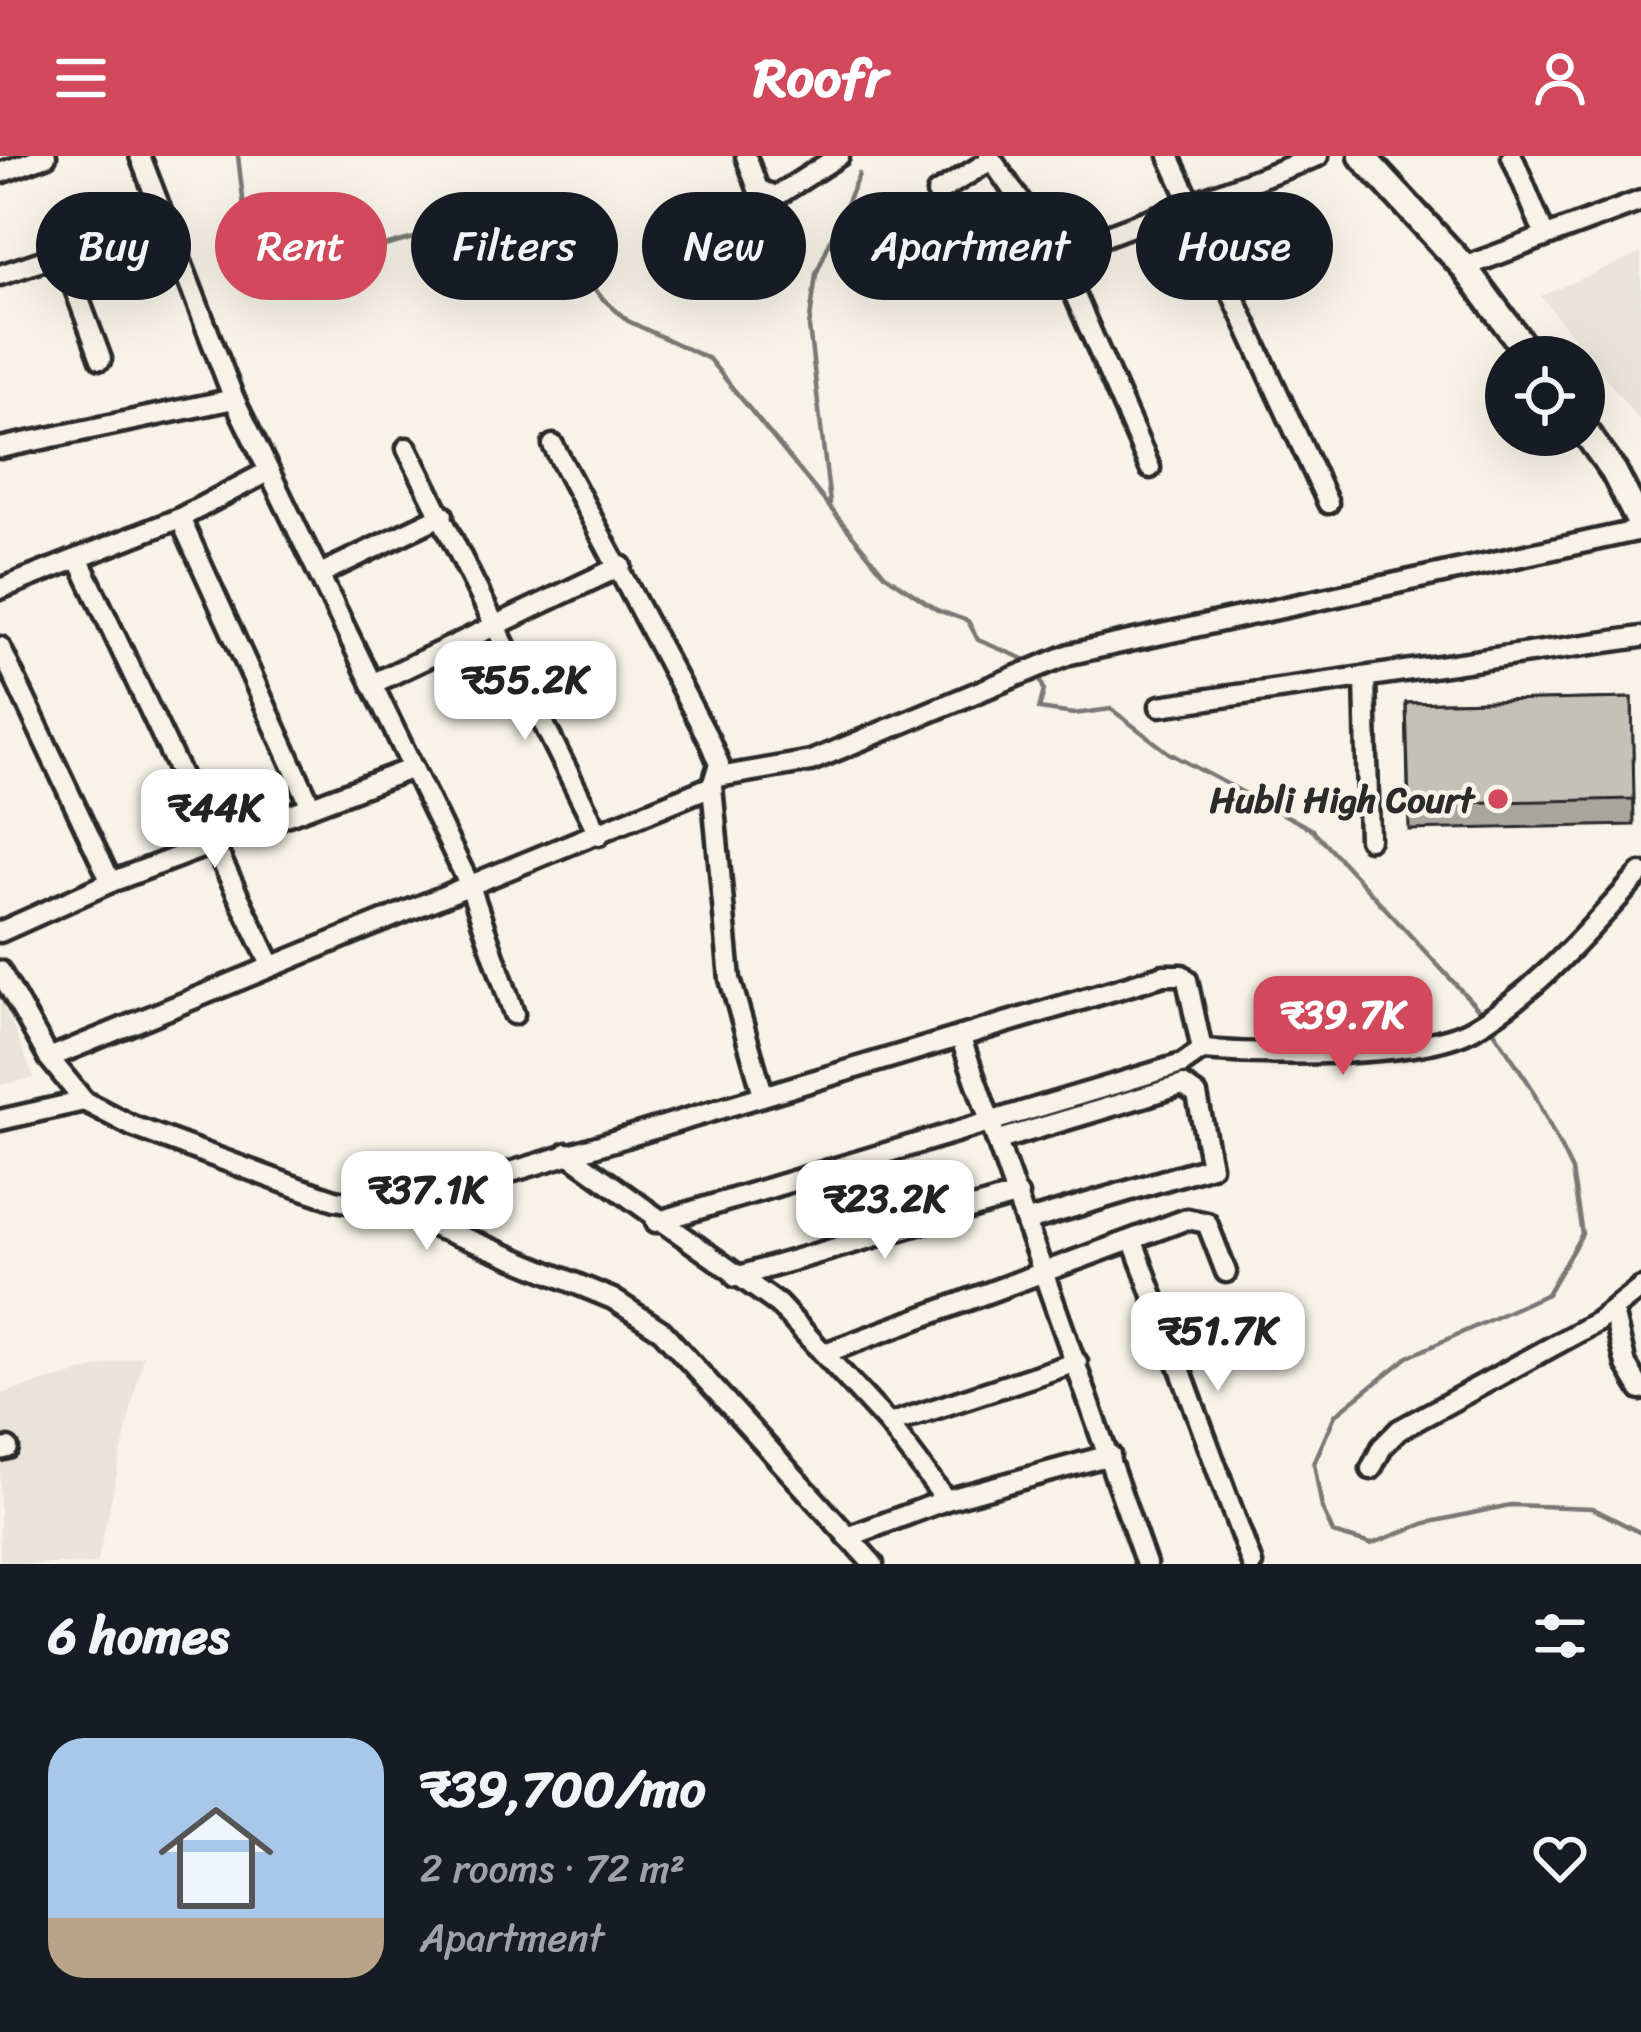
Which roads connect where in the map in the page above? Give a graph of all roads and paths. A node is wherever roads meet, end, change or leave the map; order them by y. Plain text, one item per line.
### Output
1 (46, 156) edge
2 (140, 156) edge
3 (746, 156) edge
4 (839, 156) edge
5 (1169, 156) edge
6 (1318, 156) edge
7 (1362, 156) edge
8 (1512, 156) edge
9 (990, 158) edge
10 (0, 173) edge
11 (154, 192) edge
12 (939, 192) edge
13 (1014, 192) edge
14 (1186, 192) edge
15 (1221, 192) edge
16 (1641, 201) edge
17 (1545, 236) junction
18 (36, 263) edge
19 (1464, 267) junction
20 (0, 275) edge
21 (191, 289) edge
22 (79, 300) edge
23 (1077, 300) edge
24 (1235, 300) edge
25 (1515, 336) edge
26 (100, 359) dead end
27 (234, 400) junction
28 (553, 445) dead end
29 (0, 448) edge
30 (407, 448) dead end
31 (1605, 456) edge
32 (1150, 468) dead end
33 (269, 471) junction
34 (1635, 494) edge
35 (1328, 503) dead end
36 (442, 514) junction
37 (180, 518) junction
38 (1641, 528) edge
39 (78, 558) junction
40 (621, 566) junction
41 (320, 574) junction
42 (0, 589) edge
43 (499, 626) junction
44 (1641, 637) edge
45 (0, 647) edge
46 (1365, 676) junction
47 (374, 683) junction
48 (1160, 706) dead end
49 (413, 768) junction
50 (715, 782) junction
51 (310, 804) junction
52 (599, 835) junction
53 (1369, 839) dead end
54 (210, 844) junction
55 (1641, 873) edge
56 (111, 882) junction
57 (470, 886) junction
58 (0, 932) edge
59 (271, 965) junction
60 (0, 971) edge
61 (514, 1014) dead end
62 (960, 1036) junction
63 (1202, 1050) junction
64 (49, 1058) junction
65 (763, 1094) junction
66 (84, 1101) junction
67 (0, 1120) edge
68 (996, 1132) junction
69 (567, 1153) junction
70 (1018, 1195) junction
71 (388, 1209) junction
72 (1028, 1221) junction
73 (656, 1222) junction
74 (1133, 1241) junction
75 (1045, 1270) junction
76 (1226, 1272) dead end
77 (736, 1277) junction
78 (1641, 1288) edge
79 (1613, 1311) junction
80 (825, 1353) junction
81 (1077, 1362) junction
82 (1641, 1390) edge
83 (889, 1424) junction
84 (1110, 1455) junction
85 (1371, 1468) dead end
86 (946, 1500) junction
87 (848, 1537) junction
88 (872, 1564) edge
89 (1146, 1564) edge
90 (1252, 1564) edge

1 - 10 street
2 - 11 street
3 - 4 street
5 - 14 street
6 - 15 street
7 - 19 main road
8 - 17 street
9 - 12 street
9 - 13 street
16 - 17 street
17 - 19 street
18 - 20 street
19 - 25 main road
21 - 27 street
22 - 26 street
23 - 32 street
24 - 35 street
27 - 29 street
27 - 33 street
28 - 40 street
30 - 36 street
31 - 34 main road
33 - 37 street
33 - 41 street
34 - 38 main road
36 - 41 street
36 - 43 street
37 - 39 street
37 - 51 street
38 - 50 street
39 - 42 street
39 - 54 street
40 - 43 street
40 - 50 street
41 - 47 street
43 - 47 street
43 - 52 street
44 - 46 street
45 - 56 street
46 - 48 street
46 - 53 street
47 - 49 street
49 - 51 street
49 - 57 street
50 - 52 street
50 - 65 street
51 - 54 street
52 - 57 street
54 - 56 street
54 - 59 street
55 - 63 street
56 - 58 street
57 - 59 street
57 - 61 street
59 - 64 street
60 - 64 street
62 - 63 street
62 - 65 street
62 - 68 street
63 - 68 street
64 - 66 street
65 - 69 street
66 - 67 street
66 - 71 street
68 - 70 street
68 - 72 street
68 - 73 street
69 - 71 street
69 - 73 street
70 - 72 street
70 - 77 street
71 - 87 street
72 - 75 street
73 - 77 street
74 - 75 street
74 - 76 street
74 - 90 street
75 - 80 street
75 - 81 street
77 - 80 street
78 - 79 street
79 - 82 street
79 - 85 street
80 - 83 street
81 - 83 street
81 - 84 street
83 - 86 street
84 - 86 street
84 - 89 street
86 - 87 street
87 - 88 street

